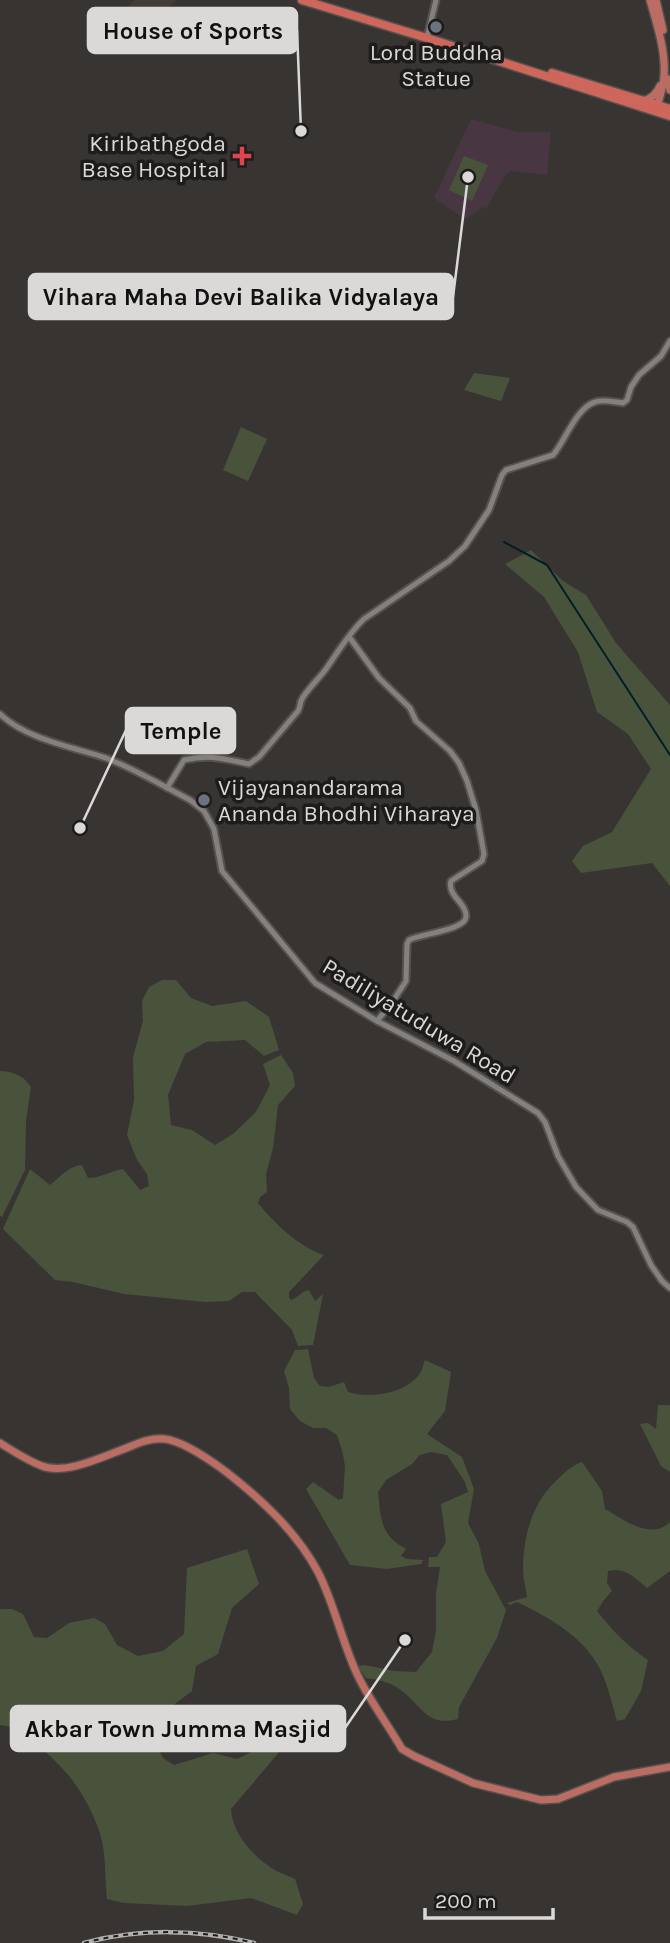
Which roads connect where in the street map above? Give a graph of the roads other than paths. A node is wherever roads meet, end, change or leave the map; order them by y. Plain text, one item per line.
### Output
1 (302, 0) edge
2 (318, 0) edge
3 (436, 0) edge
4 (650, 0) edge
5 (656, 0) edge
6 (428, 35) junction
7 (666, 79) edge
8 (670, 90) edge
9 (643, 100) junction
10 (661, 108) edge
11 (670, 116) edge
12 (670, 341) edge
13 (350, 638) junction
14 (0, 714) edge
15 (167, 788) junction
16 (377, 1021) junction
17 (670, 1288) edge
18 (0, 1443) edge
19 (670, 1767) edge

1 - 6 highway
2 - 6 highway
3 - 6 street
4 - 7 main road
5 - 7 main road
6 - 9 highway
6 - 10 highway
7 - 8 main road
7 - 9 main road
7 - 10 main road
9 - 10 highway
10 - 11 highway
12 - 13 street
13 - 15 street
13 - 16 street
14 - 15 street, Padiliyatuduwa Road
15 - 16 street, Padiliyatuduwa Road
16 - 17 street, Padiliyatuduwa Road
18 - 19 main road

